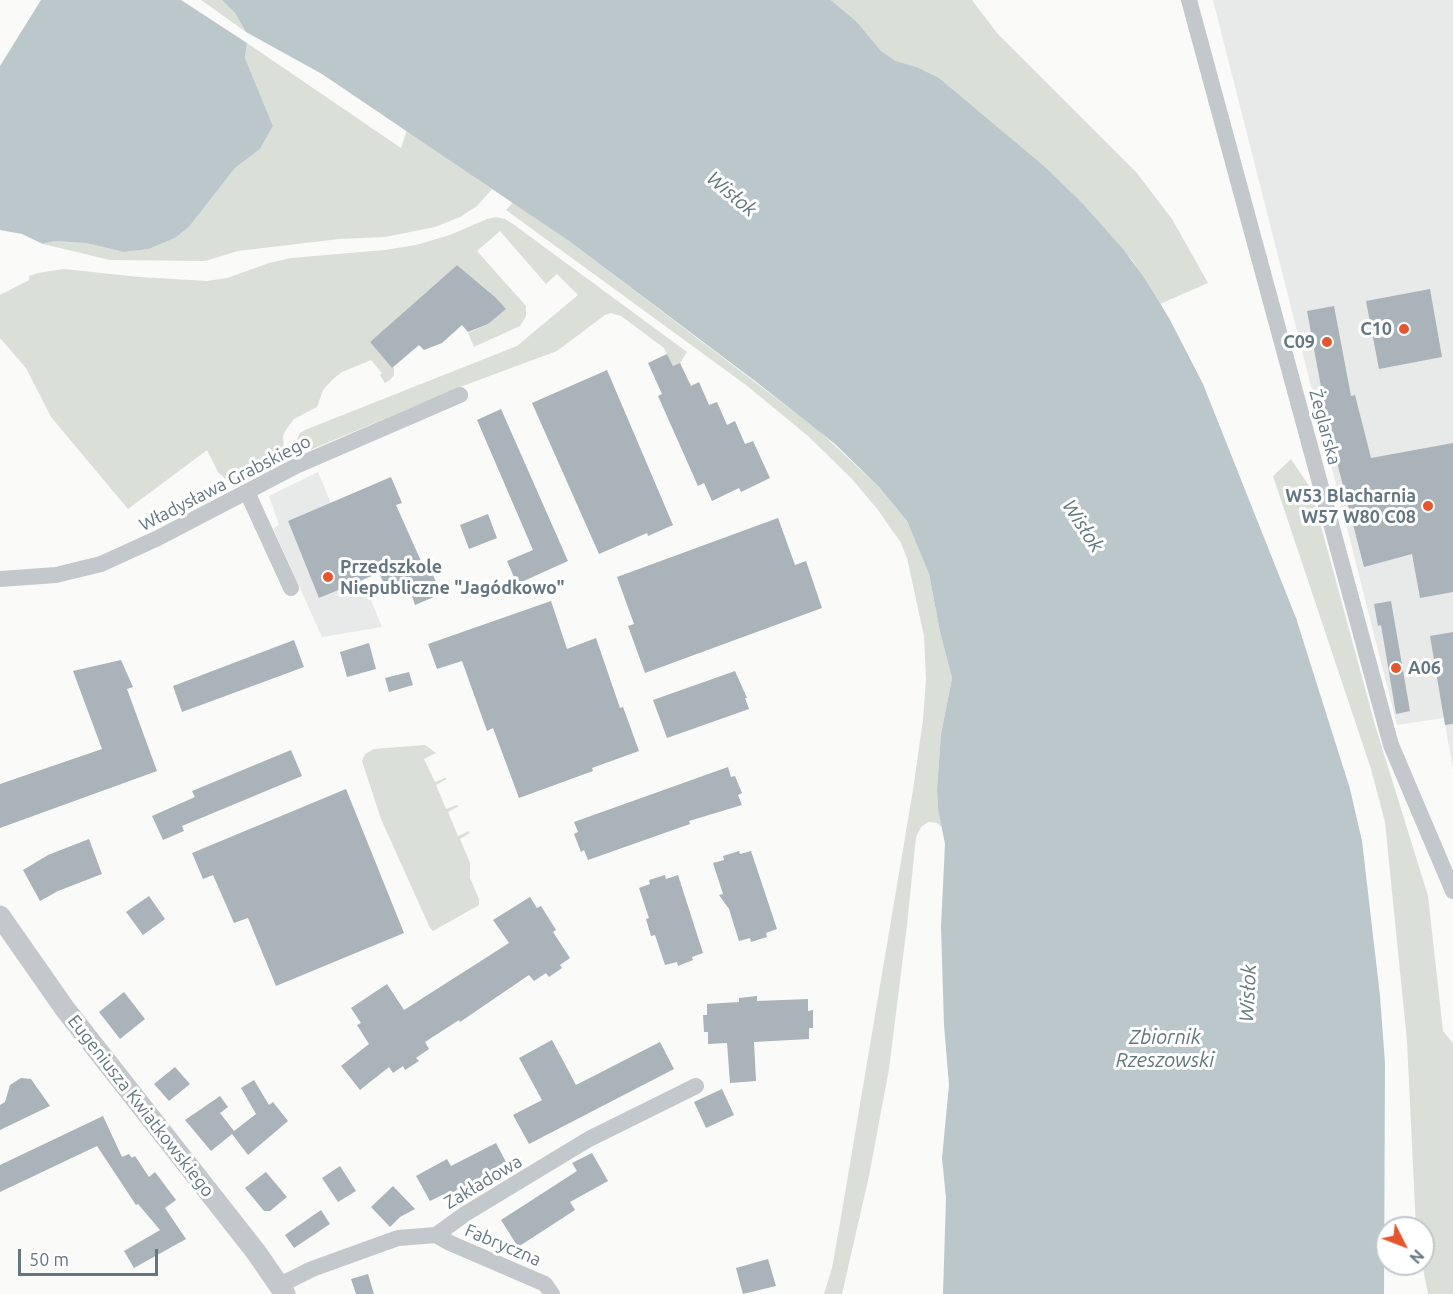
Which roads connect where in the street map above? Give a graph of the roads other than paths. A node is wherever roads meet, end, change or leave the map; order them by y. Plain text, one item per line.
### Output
1 (1190, 0) edge
2 (460, 395) dead end
3 (247, 492) junction
4 (0, 579) edge
5 (291, 588) dead end
6 (1453, 891) edge
7 (0, 916) edge
8 (696, 1086) dead end
9 (436, 1235) junction
10 (282, 1290) edge
11 (552, 1294) edge

1 - 6 street, Żeglarska
2 - 3 street, Władysława Grabskiego
3 - 4 street, Władysława Grabskiego
3 - 5 street
7 - 10 street, Eugeniusza Kwiatkowskiego
8 - 9 street, Zakładowa
9 - 10 street, Zakładowa
9 - 11 street, Fabryczna

